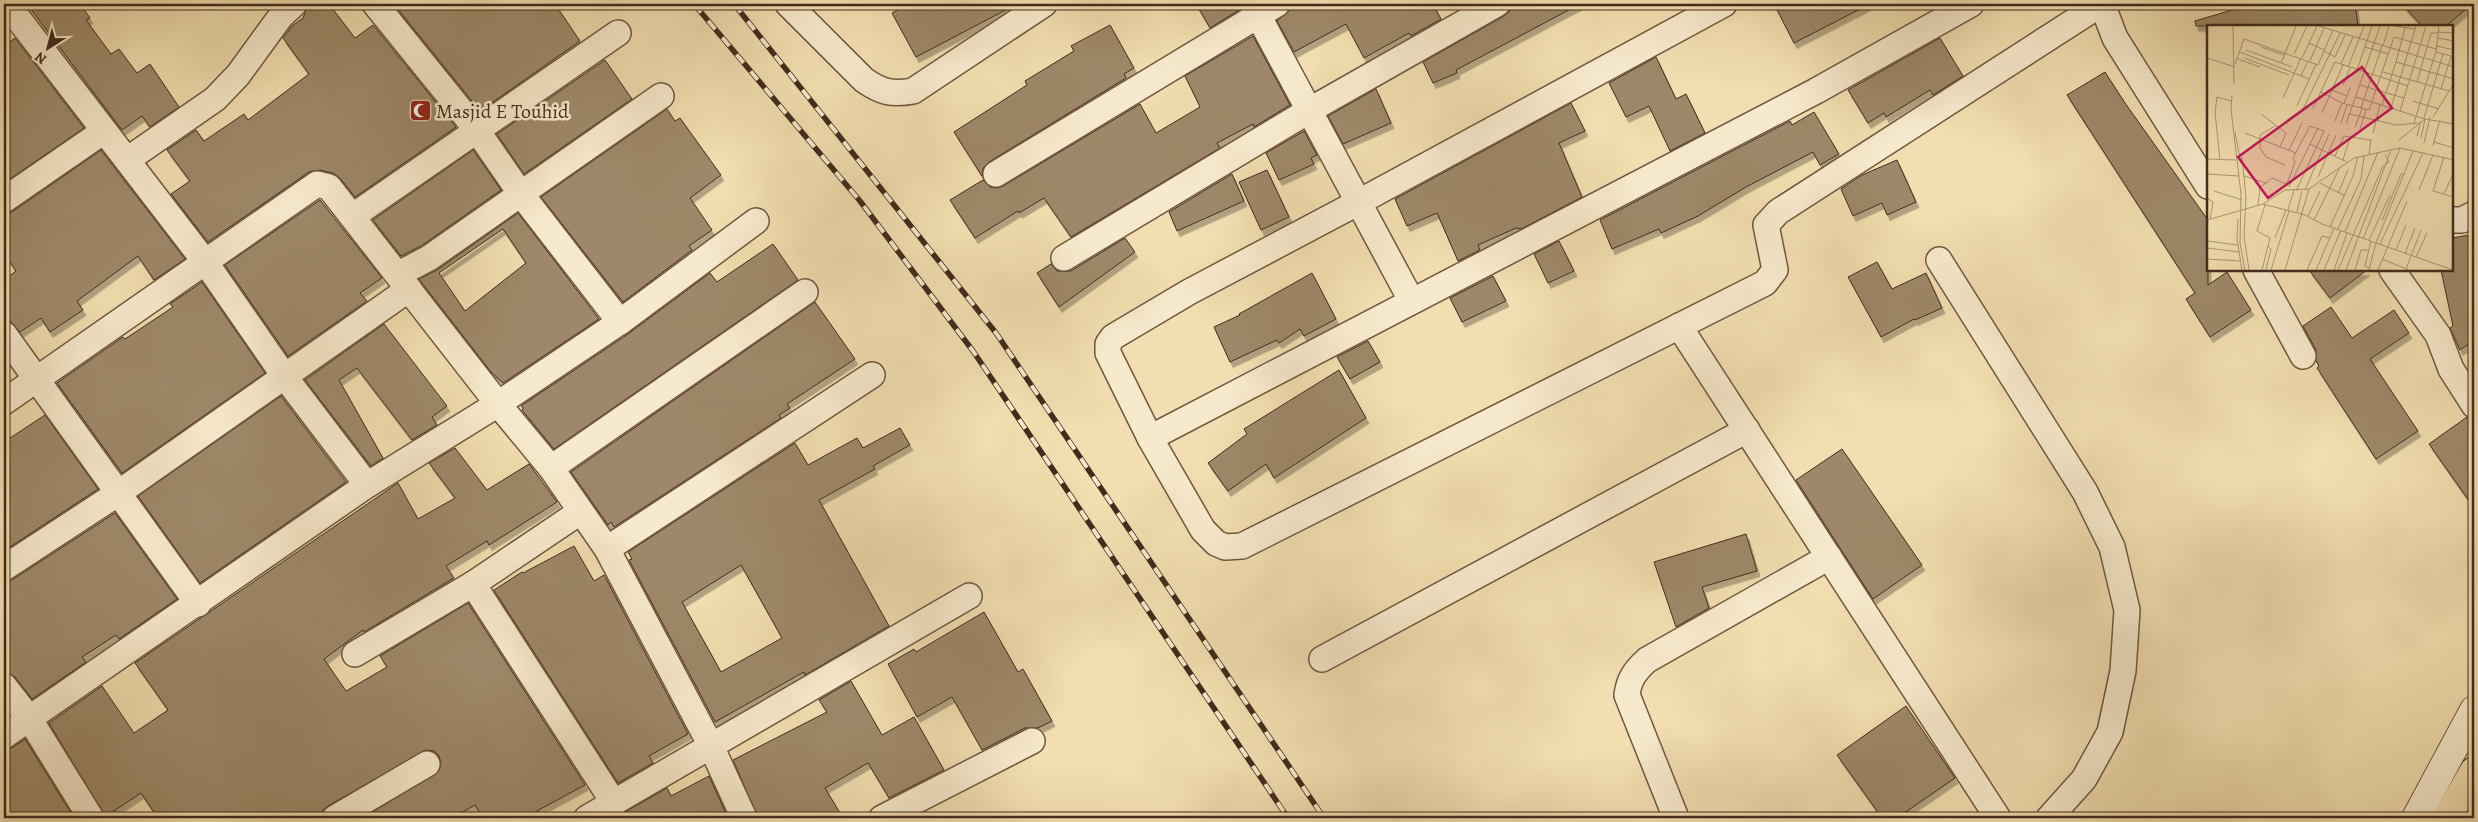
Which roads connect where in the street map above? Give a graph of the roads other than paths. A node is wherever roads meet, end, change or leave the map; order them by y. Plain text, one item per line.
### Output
1 (294, 4) edge
2 (375, 4) edge
3 (788, 4) edge
4 (1044, 4) edge
5 (1497, 4) edge
6 (1724, 4) edge
7 (1971, 4) edge
8 (2101, 4) edge
9 (1262, 7) edge
10 (7, 10) edge
11 (618, 33) dead end
12 (661, 96) dead end
13 (1310, 110) junction
14 (476, 130) junction
15 (104, 131) junction
16 (127, 160) junction
17 (996, 174) dead end
18 (2207, 184) edge
19 (522, 194) junction
20 (4, 200) edge
21 (1359, 202) junction
22 (2474, 214) edge
23 (353, 216) junction
24 (2453, 220) edge
25 (756, 221) dead end
26 (1064, 258) dead end
27 (1939, 260) dead end
28 (206, 263) junction
29 (2257, 271) edge
30 (2393, 271) edge
31 (404, 282) junction
32 (805, 292) dead end
33 (1411, 300) junction
34 (620, 322) junction
35 (1679, 326) junction
36 (4, 334) edge
37 (2303, 356) dead end
38 (872, 375) dead end
39 (285, 377) junction
40 (38, 379) junction
41 (4, 402) edge
42 (498, 404) junction
43 (2474, 405) edge
44 (1747, 430) junction
45 (1150, 438) junction
46 (551, 468) junction
47 (367, 485) junction
48 (117, 494) junction
49 (580, 512) junction
50 (607, 548) junction
51 (1829, 557) junction
52 (4, 568) edge
53 (472, 584) junction
54 (969, 596) dead end
55 (198, 604) junction
56 (355, 654) dead end
57 (1322, 659) dead end
58 (4, 686) edge
59 (2474, 710) edge
60 (30, 718) junction
61 (4, 736) edge
62 (1032, 741) dead end
63 (711, 746) junction
64 (426, 764) dead end
65 (2474, 770) edge
66 (614, 802) junction
67 (92, 818) edge
68 (335, 818) edge
69 (587, 818) edge
70 (744, 818) edge
71 (882, 818) edge
72 (1676, 818) edge
73 (1998, 818) edge
74 (2049, 818) edge
75 (2416, 818) edge
76 (2447, 818) edge

1 - 16 street
2 - 14 street
3 - 4 street
5 - 13 street
6 - 21 street
7 - 33 street
8 - 18 street
8 - 35 street
9 - 13 street
9 - 17 street
10 - 15 street
11 - 14 street
12 - 19 street
13 - 21 street
13 - 26 street
14 - 19 street
14 - 23 street
15 - 16 street
15 - 20 street
16 - 28 street
19 - 31 street
19 - 34 street
21 - 33 street
21 - 45 street
22 - 24 street
23 - 28 street
23 - 31 street
25 - 34 street
27 - 74 street
28 - 39 street
28 - 40 street
29 - 37 street
30 - 43 street
31 - 39 street
31 - 42 street
32 - 46 street
33 - 45 street
34 - 42 street
35 - 44 street
35 - 45 street
36 - 40 street
38 - 50 street
39 - 47 street
39 - 48 street
40 - 41 street
40 - 48 street
42 - 46 street
42 - 47 street
44 - 51 street
44 - 57 street
46 - 49 street
47 - 55 street
48 - 52 street
48 - 55 street
49 - 50 street
49 - 53 street
50 - 63 street
51 - 72 street
51 - 73 street
53 - 56 street
53 - 66 street
54 - 63 street
55 - 60 street
58 - 60 street
59 - 75 street
60 - 61 street
60 - 67 street
62 - 71 street
63 - 66 street
63 - 70 street
64 - 68 street
65 - 76 highway
66 - 69 street

